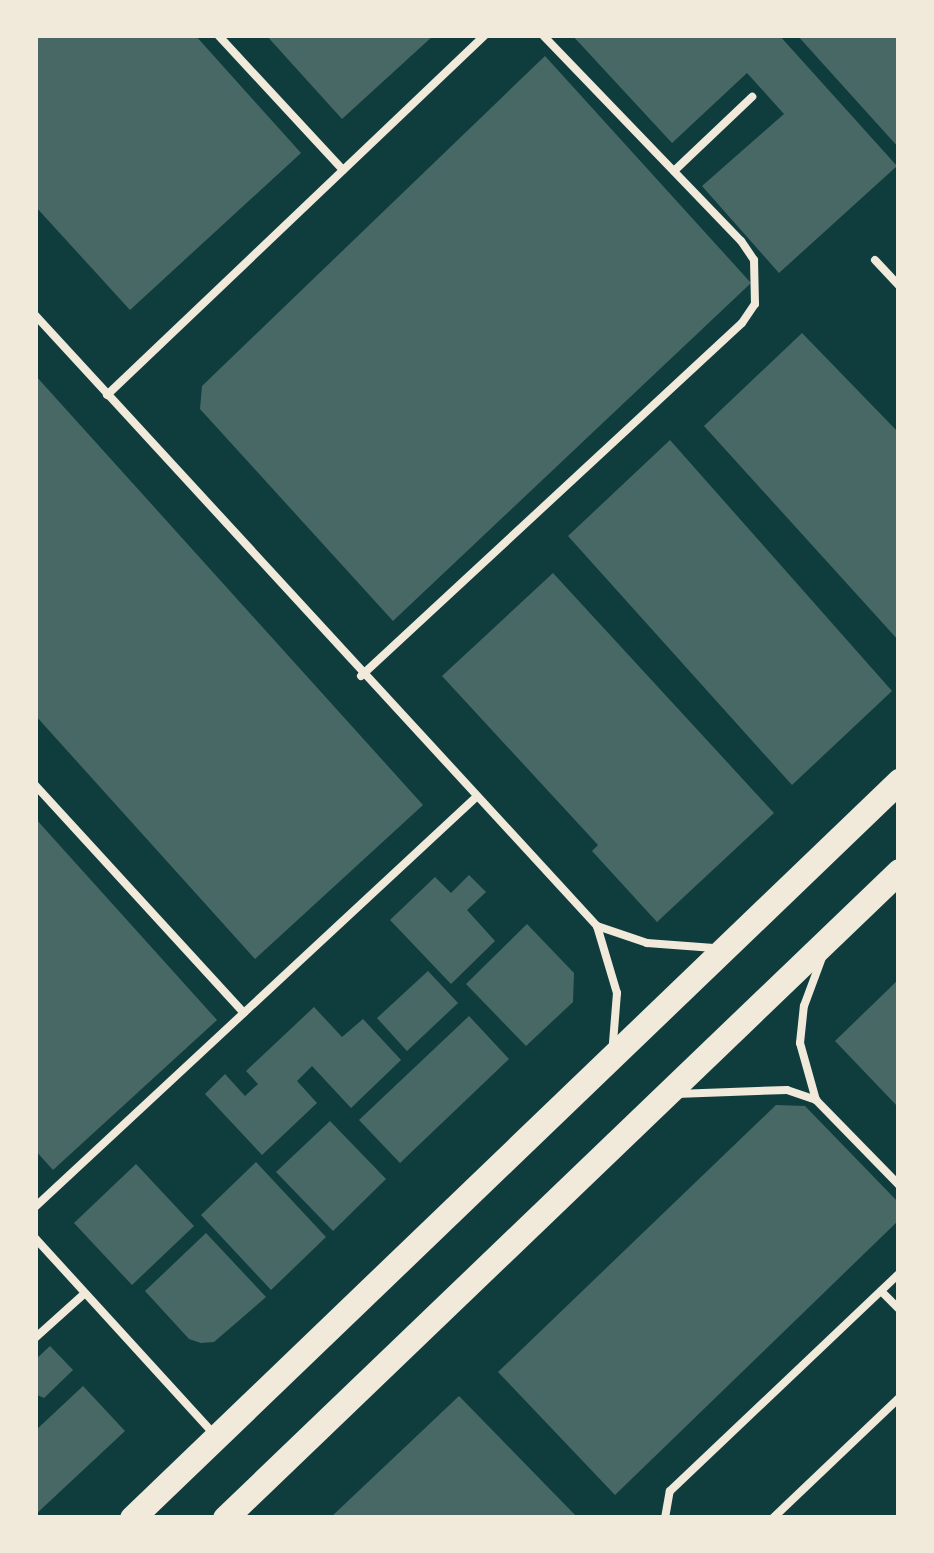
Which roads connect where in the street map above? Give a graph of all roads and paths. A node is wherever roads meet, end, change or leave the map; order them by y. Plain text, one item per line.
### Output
1 (218, 35) edge
2 (485, 35) edge
3 (543, 35) edge
4 (752, 97) dead end
5 (343, 170) junction
6 (674, 171) junction
7 (875, 260) dead end
8 (899, 286) edge
9 (35, 316) edge
10 (107, 395) junction
11 (361, 676) junction
12 (899, 781) edge
13 (35, 784) edge
14 (474, 799) junction
15 (899, 871) edge
16 (596, 926) junction
17 (830, 937) junction
18 (727, 947) junction
19 (244, 1013) junction
20 (607, 1062) junction
21 (666, 1094) junction
22 (816, 1100) junction
23 (899, 1185) edge
24 (35, 1207) edge
25 (35, 1238) edge
26 (899, 1274) edge
27 (881, 1291) junction
28 (86, 1293) junction
29 (899, 1309) edge
30 (35, 1338) edge
31 (899, 1398) edge
32 (216, 1436) junction
33 (132, 1518) edge
34 (225, 1518) edge
35 (666, 1518) edge
36 (773, 1518) edge

1 - 5 lane
2 - 5 lane
3 - 6 lane
4 - 6 lane
5 - 10 lane
6 - 11 lane
7 - 8 lane
9 - 10 lane
10 - 11 lane
11 - 14 lane
12 - 18 main road
13 - 19 lane
14 - 16 lane
14 - 19 lane
15 - 17 main road
16 - 18 lane
16 - 20 lane
17 - 21 main road
17 - 22 lane
18 - 20 main road
19 - 24 lane
20 - 32 main road
21 - 22 lane
21 - 34 main road
22 - 23 lane
25 - 28 lane
26 - 27 lane
27 - 29 lane
27 - 35 lane
28 - 30 lane
28 - 32 lane
31 - 36 lane
32 - 33 main road

